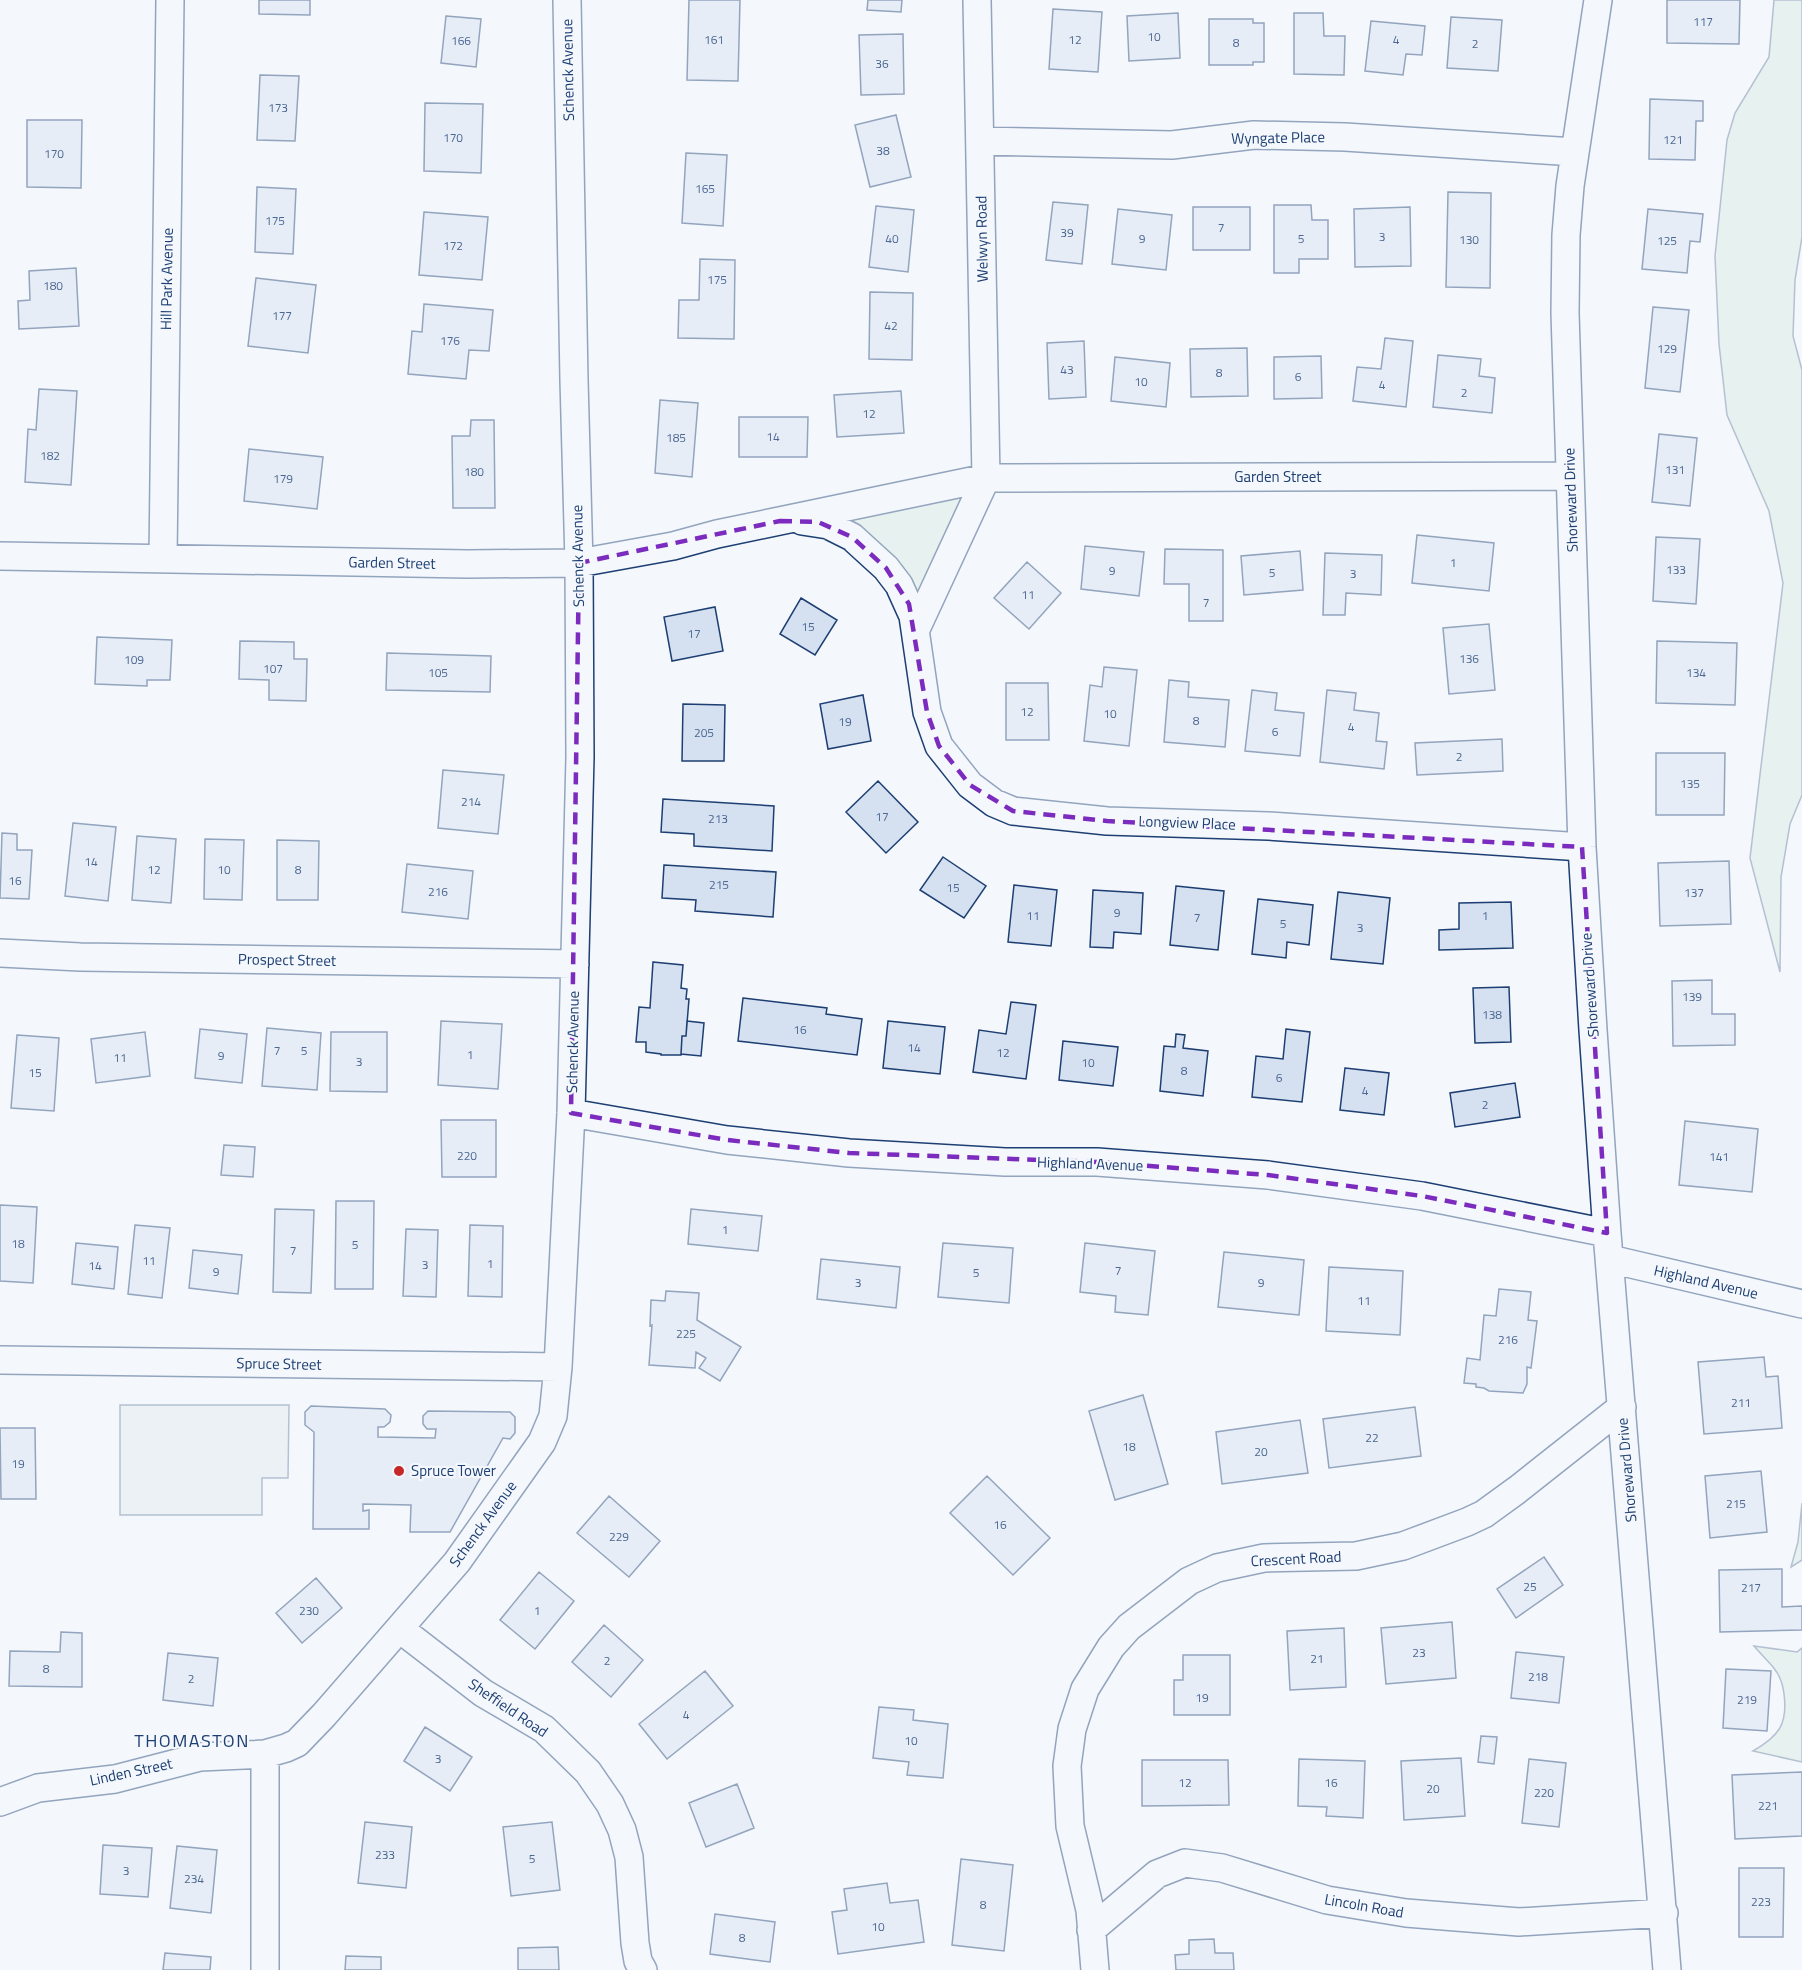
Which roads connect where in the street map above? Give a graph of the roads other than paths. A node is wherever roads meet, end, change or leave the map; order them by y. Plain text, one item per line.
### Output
1 (170, 0) edge
2 (567, 0) edge
3 (977, 0) edge
4 (1598, 0) edge
5 (980, 141) junction
6 (1575, 152) junction
7 (1570, 476) junction
8 (986, 478) junction
9 (780, 521) junction
10 (0, 556) edge
11 (163, 558) junction
12 (579, 563) junction
13 (916, 628) junction
14 (1582, 847) junction
15 (0, 953) edge
16 (575, 964) junction
17 (571, 1113) junction
18 (1608, 1246) junction
19 (1802, 1304) edge
20 (0, 1360) edge
21 (558, 1367) junction
22 (1622, 1407) junction
23 (400, 1629) junction
24 (265, 1754) junction
25 (0, 1802) edge
26 (1664, 1913) junction
27 (1091, 1930) junction
28 (265, 1970) edge
29 (643, 1970) edge
30 (1095, 1970) edge
31 (1667, 1970) edge

1 - 11 street, Hill Park Avenue
2 - 12 street, Schenck Avenue
3 - 5 street, Welwyn Road
4 - 6 street, Shoreward Drive
5 - 6 street, Wyngate Place
5 - 8 street, Welwyn Road
6 - 7 street, Shoreward Drive
7 - 8 street, Garden Street
7 - 14 street, Shoreward Drive
8 - 9 street, Garden Street
8 - 13 street
9 - 12 street, Garden Street
9 - 13 street, Garden Street
10 - 11 street, Garden Street
11 - 12 street, Garden Street
12 - 16 street, Schenck Avenue
13 - 14 street, Longview Place
14 - 18 street, Shoreward Drive
15 - 16 street, Prospect Street
16 - 17 street, Schenck Avenue
17 - 18 street, Highland Avenue
17 - 21 street, Schenck Avenue
18 - 19 street, Highland Avenue
18 - 22 street, Shoreward Drive
20 - 21 street, Spruce Street
21 - 23 street, Schenck Avenue
22 - 26 street, Shoreward Drive
22 - 27 street, Crescent Road
23 - 24 street, Schenck Avenue
23 - 29 street, Sheffield Road
24 - 25 street, Linden Street
24 - 28 street
26 - 27 street, Lincoln Road
26 - 31 street, Shoreward Drive
27 - 30 street, Crescent Road

